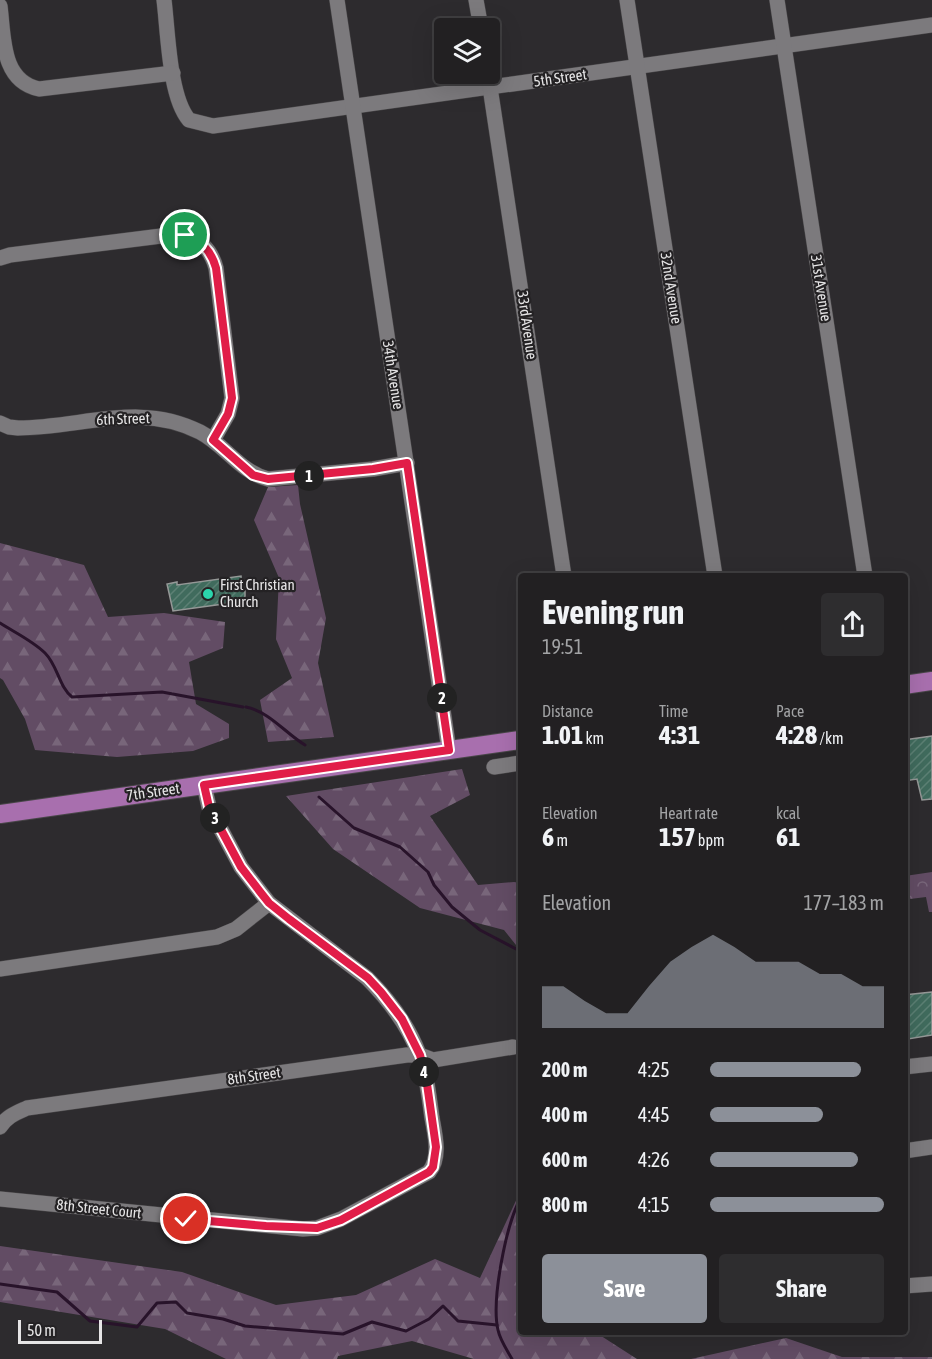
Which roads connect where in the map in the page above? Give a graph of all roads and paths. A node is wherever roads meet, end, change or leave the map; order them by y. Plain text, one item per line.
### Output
1 (164, 0) edge
2 (337, 0) edge
3 (476, 0) edge
4 (627, 0) edge
5 (777, 0) edge
6 (0, 6) edge
7 (479, 18) edge
8 (932, 25) edge
9 (784, 45) junction
10 (637, 67) junction
11 (173, 74) junction
12 (500, 80) edge
13 (473, 84) edge
14 (489, 84) edge
15 (352, 107) junction
16 (0, 258) edge
17 (1, 423) edge
18 (213, 440) junction
19 (407, 463) junction
20 (564, 573) edge
21 (715, 573) edge
22 (865, 573) edge
23 (932, 681) edge
24 (908, 684) edge
25 (518, 740) edge
26 (449, 750) junction
27 (518, 763) edge
28 (494, 766) dead end
29 (204, 785) junction
30 (0, 814) edge
31 (269, 903) junction
32 (0, 969) edge
33 (513, 1047) dead end
34 (420, 1055) junction
35 (932, 1064) edge
36 (908, 1067) edge
37 (0, 1127) edge
38 (932, 1147) edge
39 (908, 1150) edge
40 (0, 1199) edge
41 (932, 1284) edge
42 (908, 1286) edge

1 - 11 street
2 - 15 street, 34th Avenue
3 - 7 street
4 - 10 street, 32nd Avenue
5 - 9 street, 31st Avenue
6 - 11 street
8 - 9 street, 5th Street
9 - 10 street, 5th Street
9 - 22 street, 31st Avenue
10 - 12 street, 5th Street
10 - 21 street, 32nd Avenue
11 - 15 street, 5th Street
13 - 15 street, 5th Street
14 - 20 street, 33rd Avenue
15 - 19 street, 34th Avenue
16 - 18 street
17 - 18 street, 6th Street
18 - 19 street, 6th Street
19 - 26 street, 34th Avenue
23 - 24 main road
25 - 26 main road, 7th Street
26 - 29 main road, 7th Street
27 - 28 street
29 - 30 main road, 7th Street
29 - 31 street
31 - 32 street
31 - 34 street
33 - 34 street, 8th Street
34 - 37 street, 8th Street
34 - 40 street, 8th Street Court
35 - 36 street
38 - 39 street
41 - 42 street

